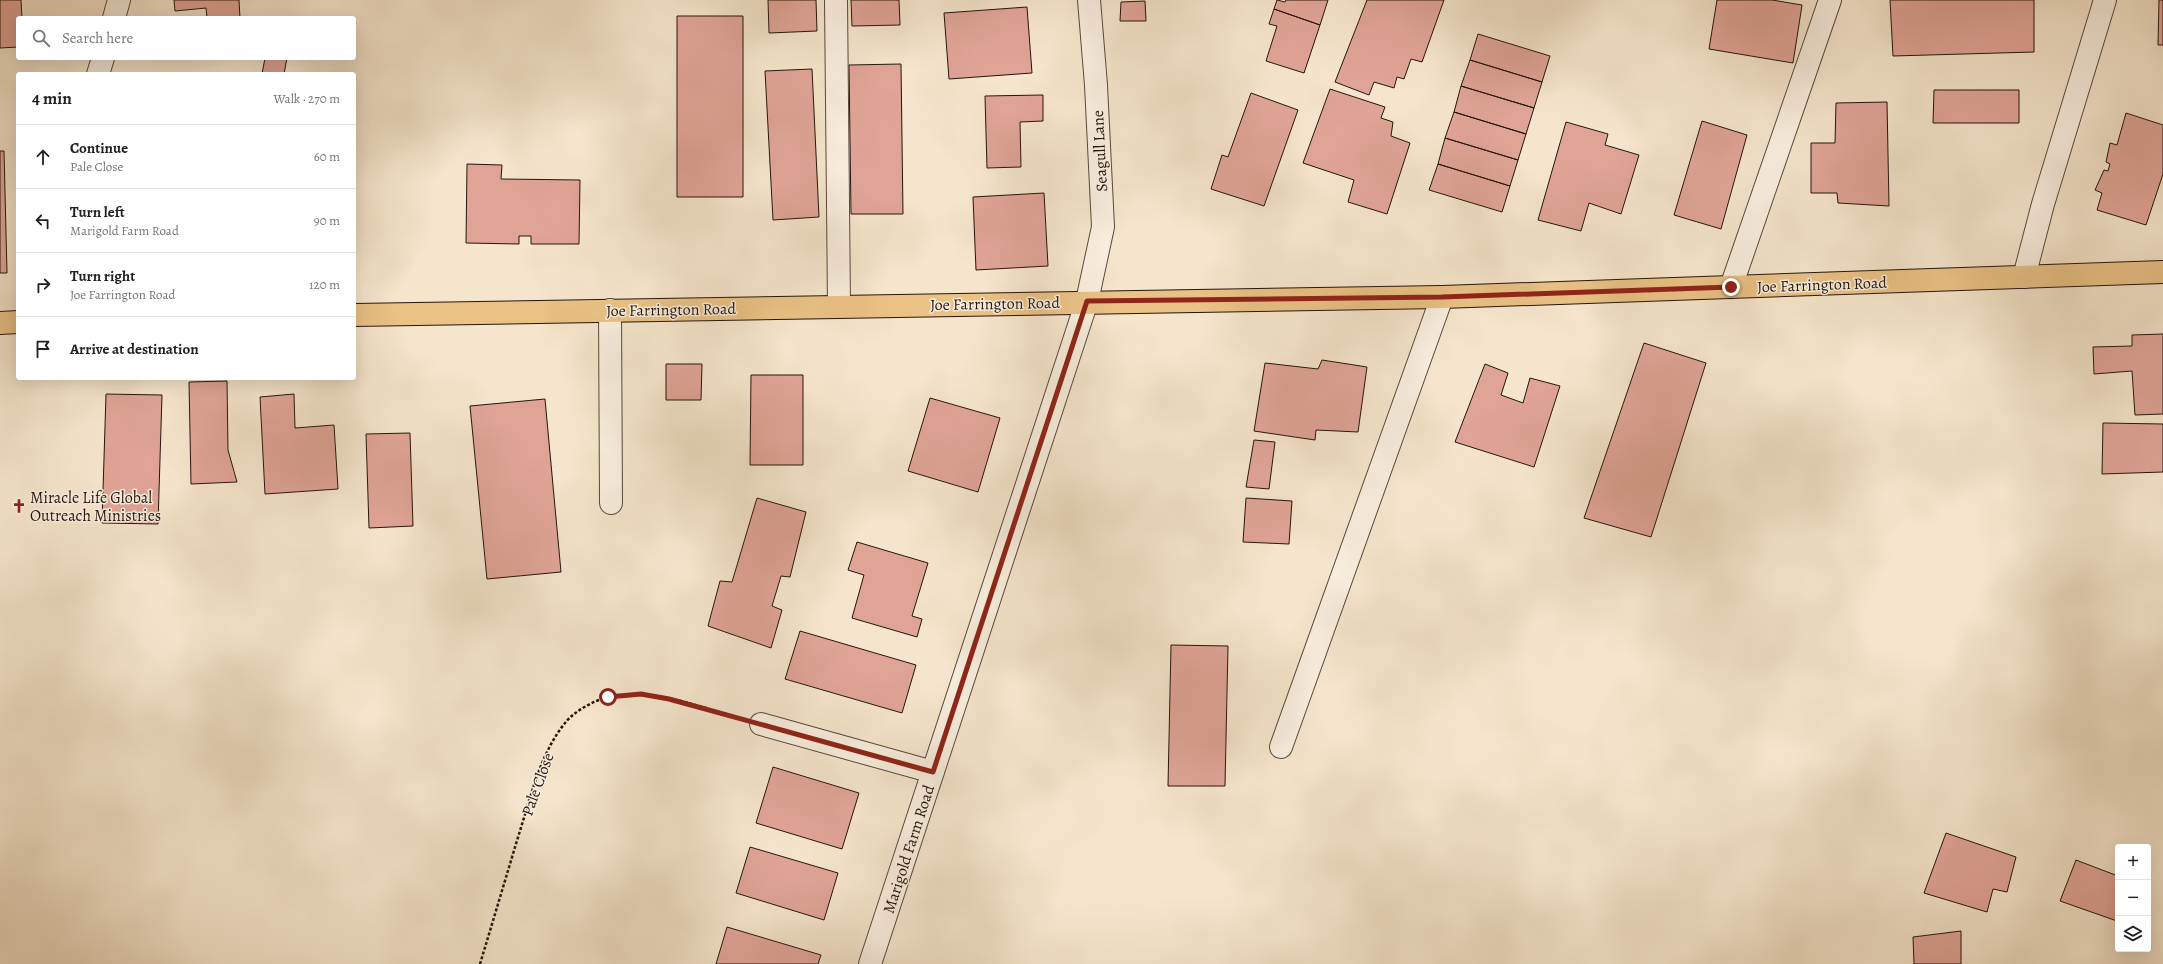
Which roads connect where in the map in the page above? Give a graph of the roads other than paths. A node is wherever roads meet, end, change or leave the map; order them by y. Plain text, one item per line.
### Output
1 (119, 0) edge
2 (836, 0) edge
3 (1089, 0) edge
4 (1830, 0) edge
5 (2105, 0) edge
6 (115, 16) edge
7 (102, 60) edge
8 (99, 72) edge
9 (2163, 272) edge
10 (2024, 277) junction
11 (1731, 287) junction
12 (1442, 297) junction
13 (1087, 301) junction
14 (839, 306) junction
15 (610, 310) junction
16 (356, 315) edge
17 (16, 322) edge
18 (0, 323) edge
19 (611, 503) dead end
20 (761, 724) road end
21 (1281, 748) dead end
22 (933, 772) junction
23 (870, 964) edge

1 - 6 street
2 - 14 street
3 - 13 street, Seagull Lane
4 - 11 street
5 - 10 street
7 - 8 street
9 - 10 main road, Joe Farrington Road
10 - 11 main road, Joe Farrington Road
11 - 12 main road, Joe Farrington Road
12 - 13 main road, Joe Farrington Road
12 - 21 street
13 - 14 main road, Joe Farrington Road
13 - 22 street, Marigold Farm Road
14 - 15 main road, Joe Farrington Road
15 - 16 main road, Joe Farrington Road
15 - 19 street
17 - 18 main road
20 - 22 street
22 - 23 street, Marigold Farm Road

